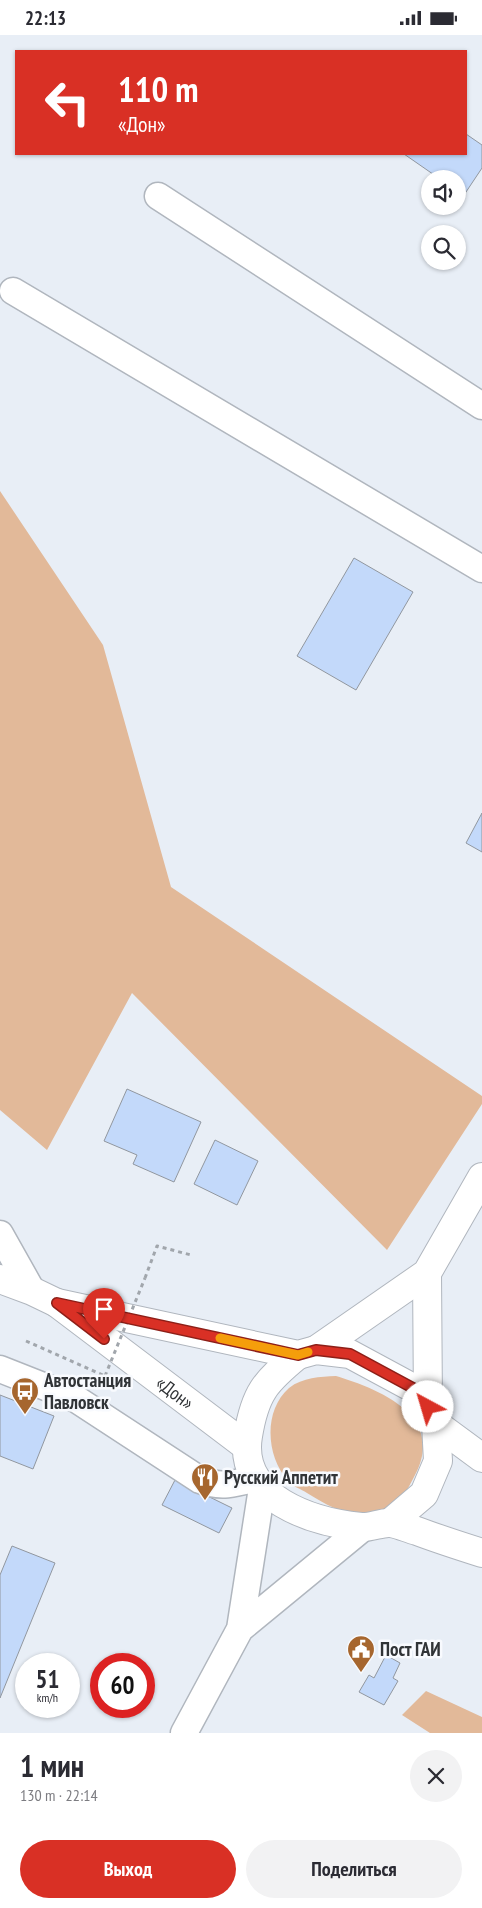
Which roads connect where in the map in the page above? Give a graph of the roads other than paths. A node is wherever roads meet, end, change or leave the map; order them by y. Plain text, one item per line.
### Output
1 (158, 196) dead end
2 (12, 291) dead end
3 (482, 406) edge
4 (482, 569) edge
5 (482, 1177) edge
6 (0, 1234) edge
7 (427, 1273) junction
8 (0, 1279) edge
9 (32, 1291) junction
10 (57, 1303) junction
11 (307, 1352) junction
12 (0, 1369) edge
13 (432, 1415) junction
14 (246, 1446) junction
15 (482, 1458) edge
16 (259, 1483) junction
17 (390, 1523) junction
18 (364, 1527) junction
19 (482, 1553) edge
20 (240, 1629) junction
21 (184, 1733) edge

1 - 3 street
2 - 4 street
5 - 7 main road
6 - 9 street
7 - 11 main road
7 - 13 main road
8 - 9 main road, «Дон»
9 - 10 main road, «Дон»
10 - 11 main road, «Дон»
10 - 14 main road, «Дон»
11 - 13 main road, «Дон»
11 - 14 main road
12 - 16 street
13 - 15 main road, «Дон»
13 - 17 main road
14 - 16 main road
16 - 18 main road
16 - 20 street
17 - 18 main road
17 - 19 main road
18 - 20 street
20 - 21 street

